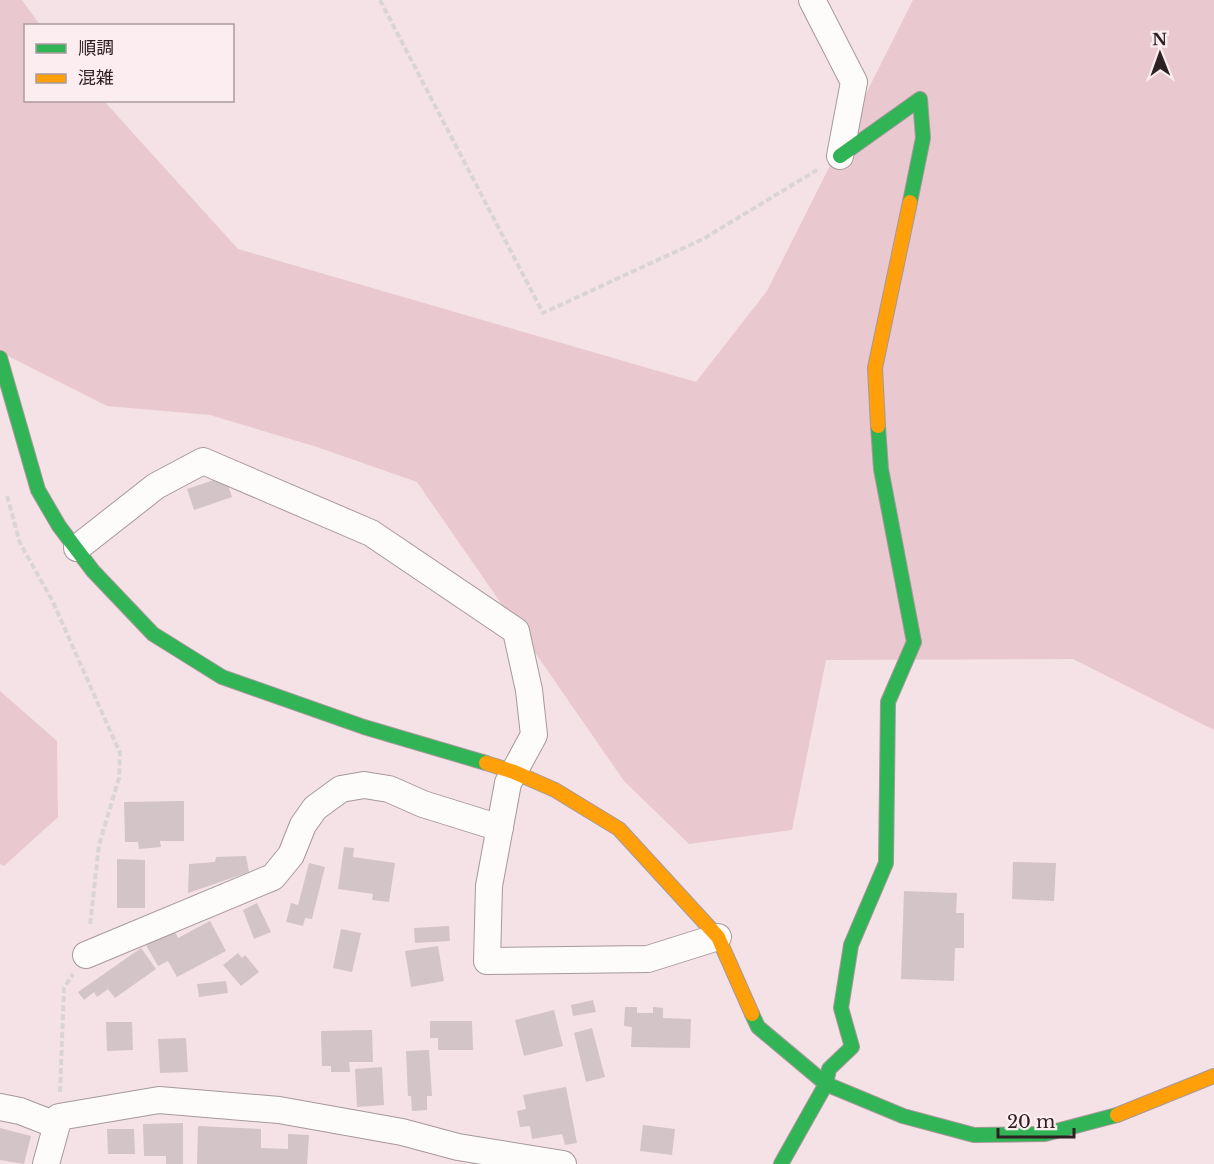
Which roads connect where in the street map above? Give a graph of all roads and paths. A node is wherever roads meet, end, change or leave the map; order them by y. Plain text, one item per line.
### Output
1 (380, 0) edge
2 (812, 0) edge
3 (840, 156) junction
4 (0, 358) edge
5 (6, 493) dead end
6 (77, 548) junction
7 (514, 772) junction
8 (500, 828) junction
9 (718, 937) junction
10 (86, 956) junction
11 (1214, 1076) edge
12 (826, 1084) junction
13 (0, 1107) edge
14 (58, 1121) junction
15 (46, 1164) edge
16 (562, 1164) edge
17 (781, 1164) edge

1 - 3 path
2 - 3 street
3 - 12 street
4 - 6 street
5 - 10 path
6 - 7 street
6 - 7 street
7 - 8 street
7 - 9 street
8 - 9 street
8 - 10 street
9 - 12 street
10 - 14 path
11 - 12 street
12 - 17 street
13 - 14 street
14 - 15 street
14 - 16 street

